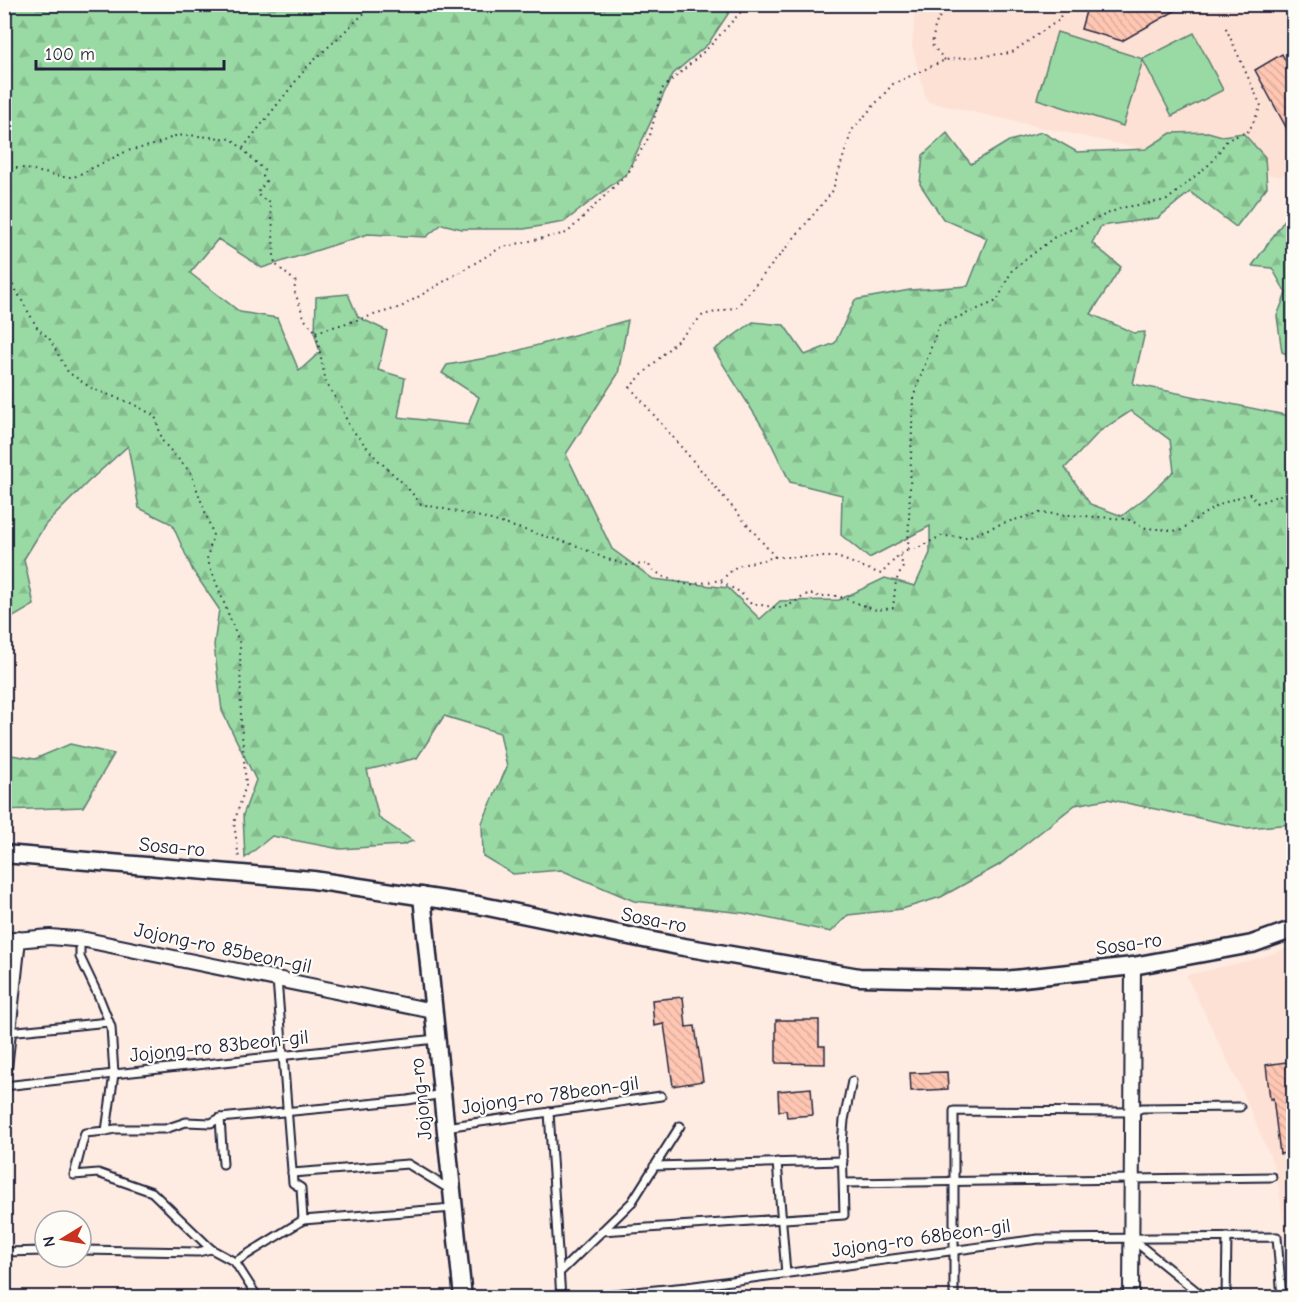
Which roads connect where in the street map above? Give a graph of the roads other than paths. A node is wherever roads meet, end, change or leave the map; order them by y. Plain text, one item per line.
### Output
1 (4, 854) edge
2 (422, 896) junction
3 (1293, 929) edge
4 (11, 940) edge
5 (80, 940) junction
6 (1133, 966) junction
7 (277, 979) junction
8 (433, 1011) junction
9 (109, 1022) junction
10 (8, 1032) junction
11 (436, 1040) junction
12 (283, 1056) junction
13 (4, 1069) edge
14 (114, 1074) junction
15 (852, 1081) dead end
16 (4, 1086) edge
17 (442, 1094) junction
18 (661, 1096) dead end
19 (1240, 1107) dead end
20 (287, 1111) junction
21 (549, 1112) junction
22 (1132, 1112) junction
23 (220, 1118) junction
24 (680, 1126) dead end
25 (445, 1127) junction
26 (106, 1131) junction
27 (843, 1161) junction
28 (777, 1162) junction
29 (223, 1164) dead end
30 (654, 1166) junction
31 (292, 1173) junction
32 (1272, 1177) dead end
33 (1132, 1179) junction
34 (954, 1181) junction
35 (844, 1183) junction
36 (452, 1190) junction
37 (453, 1208) junction
38 (782, 1219) junction
39 (303, 1220) junction
40 (602, 1232) junction
41 (1227, 1238) junction
42 (1132, 1239) junction
43 (211, 1249) junction
44 (953, 1249) junction
45 (93, 1250) edge
46 (33, 1251) edge
47 (4, 1252) edge
48 (235, 1262) junction
49 (560, 1272) junction
50 (786, 1274) junction
51 (258, 1298) edge
52 (462, 1298) edge
53 (561, 1298) edge
54 (572, 1298) edge
55 (954, 1298) edge
56 (1131, 1298) edge
57 (1205, 1298) edge
58 (1226, 1298) edge
59 (1282, 1298) edge

1 - 2 street, Sosa-ro
2 - 6 street, Sosa-ro
2 - 8 street, Jojong-ro
3 - 6 street, Sosa-ro
4 - 5 street, Jojong-ro 85beon-gil
4 - 10 street
5 - 7 street, Jojong-ro 85beon-gil
5 - 9 lane
6 - 22 street
7 - 8 street, Jojong-ro 85beon-gil
7 - 12 lane
8 - 11 street, Jojong-ro
9 - 10 lane
9 - 14 lane
10 - 13 street
11 - 12 lane, Jojong-ro 83beon-gil
11 - 17 street, Jojong-ro
12 - 14 lane, Jojong-ro 83beon-gil
12 - 20 lane
14 - 16 lane, Jojong-ro 83beon-gil
14 - 26 lane
15 - 27 lane
17 - 20 lane
17 - 25 street, Jojong-ro
18 - 21 lane, Jojong-ro 78beon-gil
19 - 22 lane
20 - 23 lane
20 - 31 lane
21 - 25 lane, Jojong-ro 78beon-gil
21 - 49 lane
22 - 33 street
22 - 34 lane
23 - 26 lane
23 - 29 lane
24 - 30 lane
25 - 36 street, Jojong-ro
26 - 43 lane
27 - 28 lane
27 - 35 lane
28 - 30 lane
28 - 38 lane
30 - 40 lane
31 - 36 lane
31 - 39 lane
32 - 33 lane
33 - 34 lane
33 - 42 street
34 - 35 lane
34 - 44 lane
35 - 38 lane
36 - 37 street, Jojong-ro
37 - 39 lane
37 - 52 street, Jojong-ro
38 - 40 lane
38 - 50 lane
39 - 48 lane
40 - 49 lane
41 - 42 lane, Jojong-ro 68beon-gil
41 - 58 lane
41 - 59 lane, Jojong-ro 68beon-gil
42 - 44 lane, Jojong-ro 68beon-gil
42 - 56 street
42 - 57 lane
43 - 45 lane
43 - 48 lane
44 - 50 lane, Jojong-ro 68beon-gil
44 - 55 lane
46 - 47 lane
48 - 51 lane
49 - 53 lane
50 - 54 lane, Jojong-ro 68beon-gil

